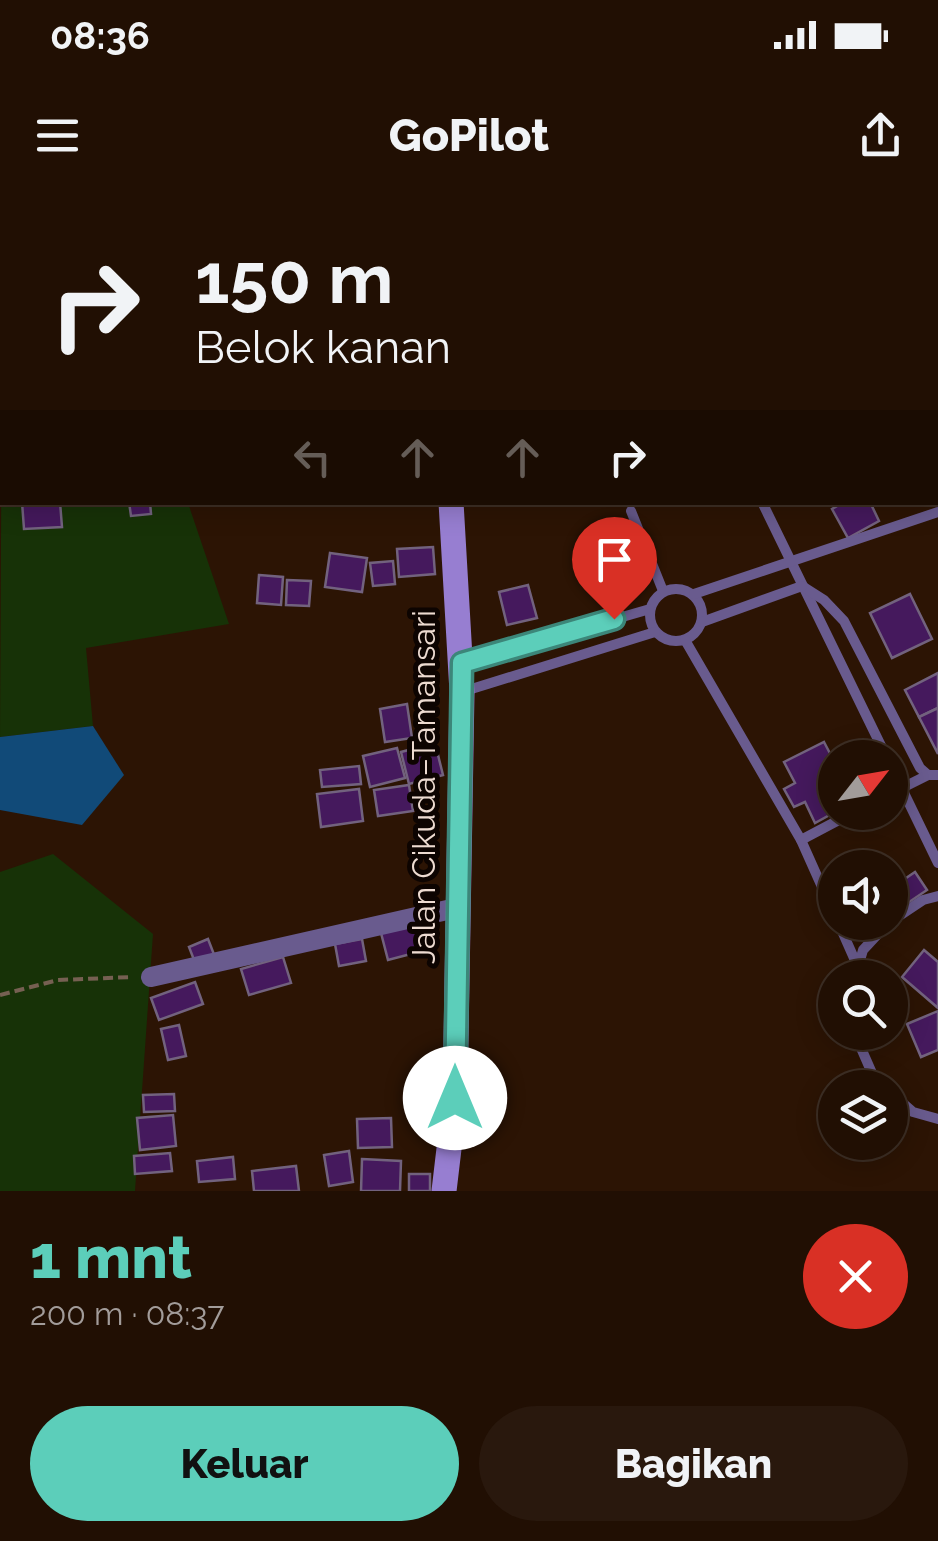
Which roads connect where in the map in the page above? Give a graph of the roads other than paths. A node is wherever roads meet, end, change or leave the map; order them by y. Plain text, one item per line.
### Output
1 (451, 505) edge
2 (763, 505) edge
3 (631, 511) dead end
4 (938, 512) edge
5 (789, 562) junction
6 (802, 586) junction
7 (663, 590) junction
8 (694, 594) junction
9 (650, 609) junction
10 (702, 622) junction
11 (655, 632) junction
12 (686, 640) junction
13 (462, 663) junction
14 (872, 676) junction
15 (851, 685) junction
16 (462, 692) junction
17 (878, 740) edge
18 (933, 775) edge
19 (908, 785) edge
20 (908, 800) edge
21 (820, 830) edge
22 (801, 840) junction
23 (938, 863) edge
24 (818, 878) edge
25 (938, 896) edge
26 (456, 908) junction
27 (908, 910) edge
28 (151, 977) road end
29 (908, 1108) edge
30 (938, 1120) edge
31 (444, 1191) edge

1 - 13 street, Jalan Cikuda–Tamansari
2 - 5 lane
3 - 7 lane
4 - 5 lane
5 - 6 lane
5 - 8 lane
6 - 10 lane
6 - 14 lane
6 - 15 lane
7 - 8 lane
7 - 9 lane
8 - 10 lane
9 - 11 lane
9 - 13 lane
10 - 12 lane
11 - 12 lane
11 - 16 lane
12 - 22 lane
13 - 16 street, Jalan Cikuda–Tamansari
14 - 15 lane
14 - 18 lane
15 - 17 lane
16 - 26 street, Jalan Cikuda–Tamansari
18 - 19 lane
20 - 23 lane
21 - 22 lane
22 - 24 lane
25 - 27 lane
26 - 28 street
26 - 31 street, Jalan Cikuda–Tamansari
29 - 30 lane

